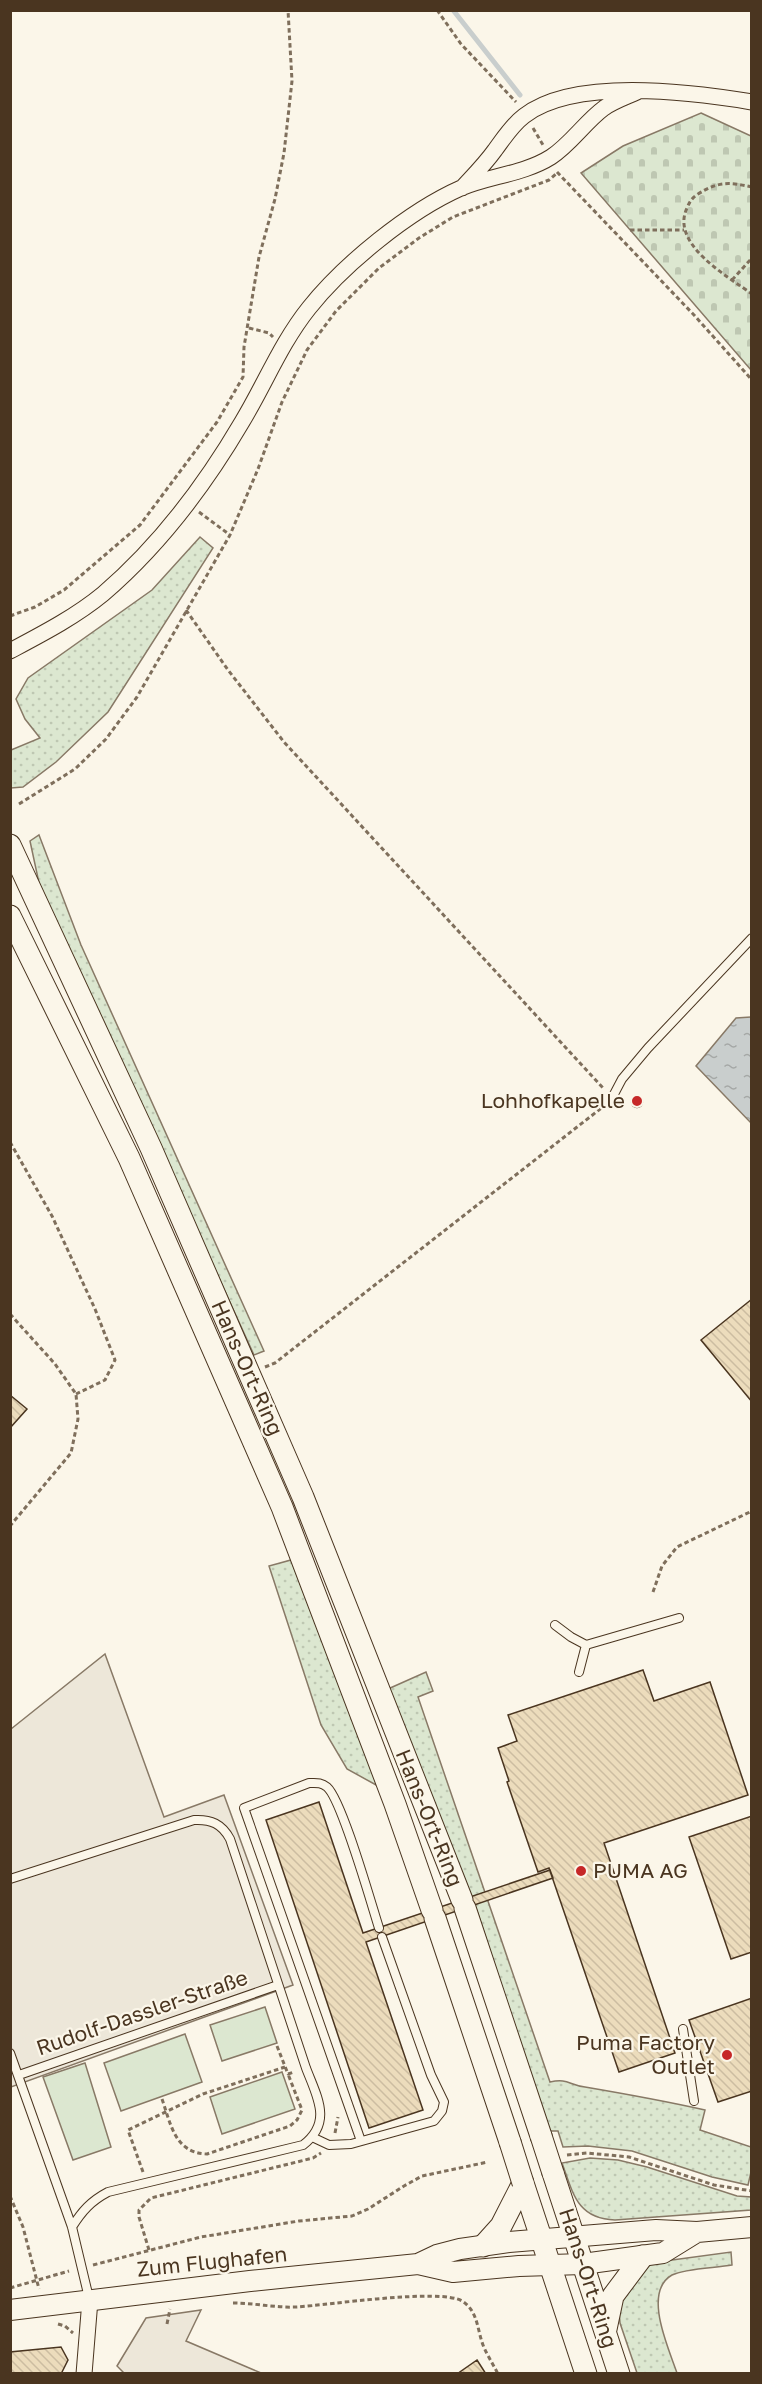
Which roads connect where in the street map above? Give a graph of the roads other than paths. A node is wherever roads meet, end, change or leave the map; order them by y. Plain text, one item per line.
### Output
1 (637, 92) junction
2 (752, 102) edge
3 (462, 188) junction
4 (10, 651) edge
5 (10, 844) edge
6 (10, 916) edge
7 (752, 938) edge
8 (612, 1098) road end
9 (679, 1618) dead end
10 (555, 1625) dead end
11 (586, 1645) junction
12 (579, 1672) dead end
13 (10, 1879) edge
14 (379, 1928) dead end
15 (382, 1937) dead end
16 (278, 1985) junction
17 (683, 2029) dead end
18 (10, 2053) edge
19 (18, 2075) junction
20 (694, 2101) dead end
21 (312, 2137) junction
22 (361, 2141) junction
23 (524, 2183) junction
24 (72, 2227) junction
25 (752, 2227) edge
26 (697, 2232) junction
27 (574, 2238) junction
28 (543, 2240) junction
29 (483, 2246) junction
30 (643, 2256) junction
31 (418, 2264) junction
32 (583, 2264) junction
33 (551, 2265) junction
34 (90, 2300) junction
35 (10, 2310) edge
36 (606, 2333) junction
37 (84, 2373) edge
38 (586, 2373) edge
39 (619, 2373) edge

1 - 2 street
1 - 3 street
1 - 3 street
3 - 4 street
5 - 27 main road, Hans-Ort-Ring, bridge
6 - 23 main road, Hans-Ort-Ring, bridge
7 - 8 lane
9 - 11 lane
10 - 11 lane
11 - 12 lane
13 - 16 lane, Rudolf-Dassler-Straße
14 - 22 lane
15 - 22 lane
16 - 19 lane, Rudolf-Dassler-Straße
16 - 21 lane, Rudolf-Dassler-Straße
17 - 20 lane
18 - 19 lane, Rudolf-Dassler-Straße
19 - 24 lane, Rudolf-Dassler-Straße
21 - 22 lane
21 - 24 lane
23 - 28 main road, Hans-Ort-Ring
23 - 29 main road
24 - 34 lane, Rudolf-Dassler-Straße
25 - 26 street, Zum Flughafen
26 - 27 street, Zum Flughafen
26 - 30 street, Zum Flughafen
27 - 28 street, Zum Flughafen
27 - 32 main road, Hans-Ort-Ring
28 - 29 street, Zum Flughafen
28 - 33 main road, Hans-Ort-Ring
29 - 31 street, Zum Flughafen
30 - 32 street, Zum Flughafen
30 - 36 main road
31 - 33 street, Zum Flughafen
31 - 34 street, Zum Flughafen
32 - 33 street, Zum Flughafen
32 - 36 main road, Hans-Ort-Ring
33 - 38 main road, Hans-Ort-Ring
34 - 35 street, Zum Flughafen
34 - 37 street
36 - 39 main road, Hans-Ort-Ring

